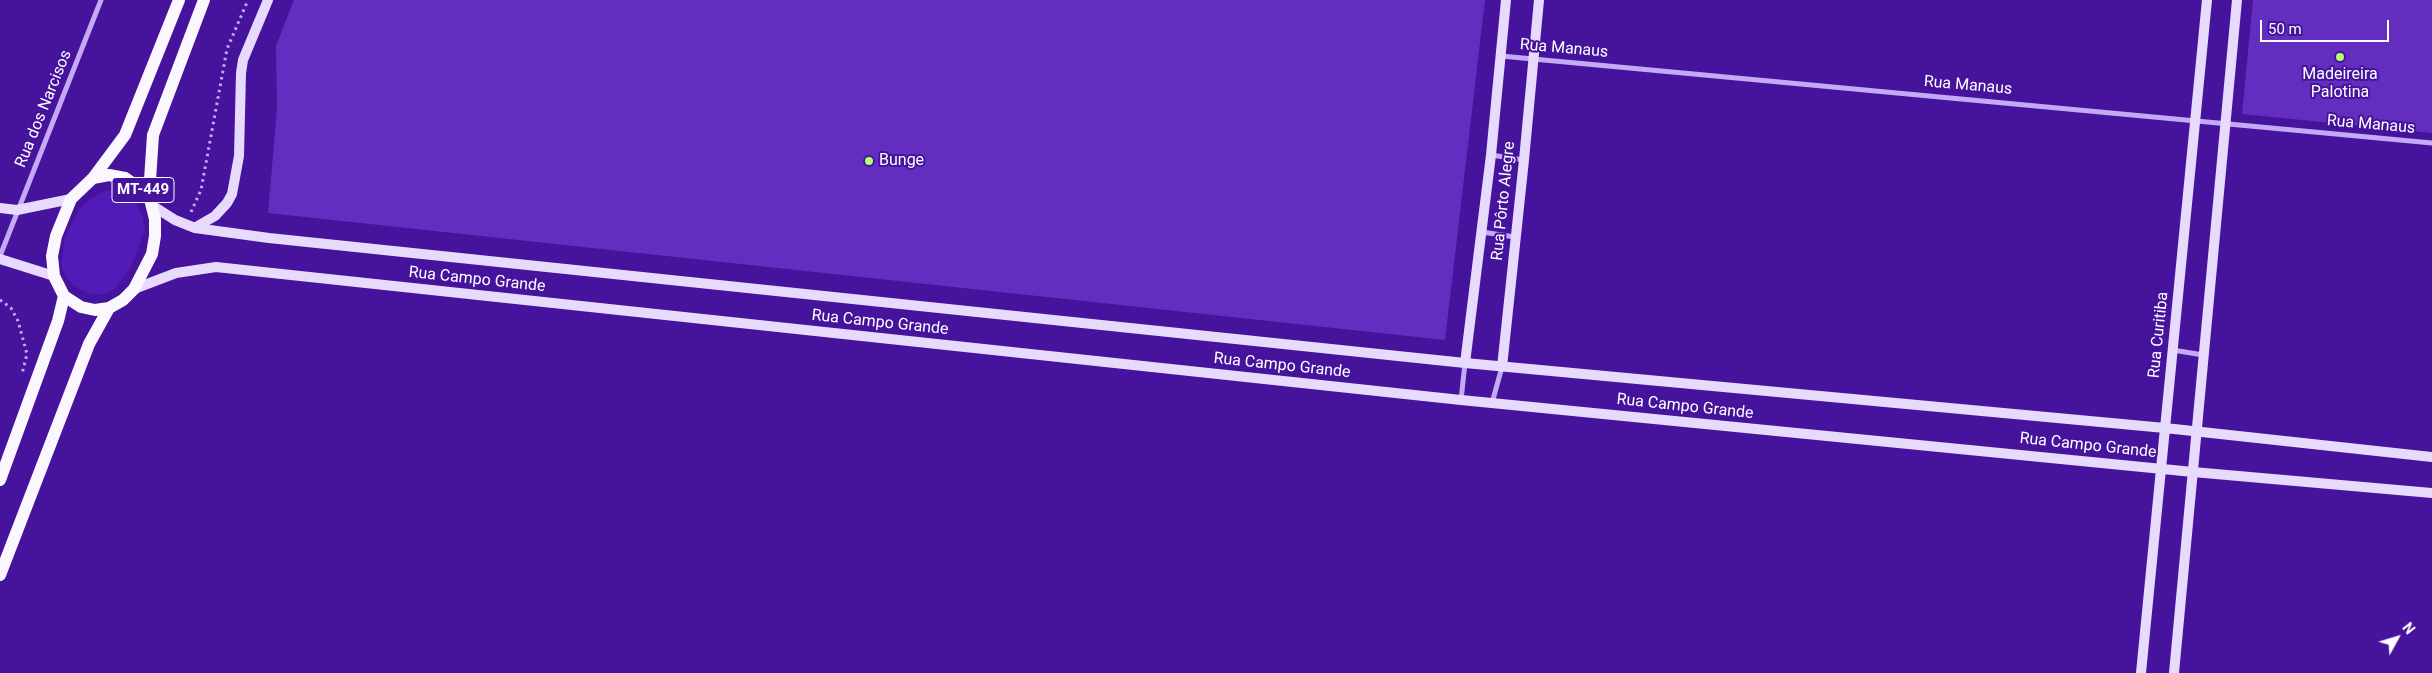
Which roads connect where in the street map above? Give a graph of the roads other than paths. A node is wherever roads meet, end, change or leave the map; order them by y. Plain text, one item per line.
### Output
1 (101, 0) edge
2 (179, 0) edge
3 (204, 0) edge
4 (268, 0) edge
5 (1506, 0) edge
6 (1538, 0) edge
7 (2207, 0) edge
8 (2236, 0) edge
9 (1501, 56) junction
10 (1533, 58) junction
11 (2195, 120) junction
12 (2225, 124) junction
13 (2432, 143) edge
14 (1491, 155) junction
15 (1524, 160) junction
16 (93, 178) junction
17 (71, 199) junction
18 (151, 200) junction
19 (0, 208) edge
20 (17, 210) junction
21 (190, 226) junction
22 (1481, 232) junction
23 (1516, 237) junction
24 (0, 258) edge
25 (54, 276) junction
26 (134, 289) junction
27 (64, 296) junction
28 (109, 308) junction
29 (2172, 350) junction
30 (2204, 355) junction
31 (1465, 363) junction
32 (1502, 367) junction
33 (1461, 400) junction
34 (1492, 403) junction
35 (2165, 428) junction
36 (2196, 432) junction
37 (2432, 457) edge
38 (2161, 468) junction
39 (2192, 472) junction
40 (0, 480) edge
41 (2432, 493) edge
42 (0, 576) edge
43 (2141, 673) edge
44 (2174, 673) edge

1 - 20 street, Rua dos Narcisos
2 - 16 main road, MT-449
3 - 18 main road, MT-449
4 - 21 street
5 - 9 street, Rua Pôrto Alegre
6 - 10 street, Rua Pôrto Alegre
7 - 11 street, Rua Curitiba
8 - 12 street
9 - 10 street, Rua Manaus
9 - 14 street, Rua Pôrto Alegre
10 - 11 street, Rua Manaus
10 - 15 street, Rua Pôrto Alegre
11 - 12 street, Rua Manaus
11 - 29 street, Rua Curitiba
12 - 13 street, Rua Manaus
12 - 30 street
14 - 15 street
14 - 22 street, Rua Pôrto Alegre
15 - 23 street, Rua Pôrto Alegre
16 - 17 main road, MT-449
16 - 18 main road, MT-449
17 - 20 street
17 - 25 main road, MT-449
18 - 21 street, Rua Campo Grande
18 - 26 main road, MT-449
19 - 20 street
20 - 24 street, Rua dos Narcisos
21 - 31 street, Rua Campo Grande
22 - 23 street
22 - 31 street, Rua Pôrto Alegre
23 - 32 street, Rua Pôrto Alegre
24 - 25 street
25 - 27 main road, MT-449
26 - 28 main road, MT-449
26 - 33 street, Rua Campo Grande
27 - 28 main road
27 - 40 main road
28 - 42 main road, MT-449
29 - 30 street
29 - 35 street, Rua Curitiba
30 - 36 street
31 - 32 street, Rua Campo Grande
31 - 33 street, Rua Pôrto Alegre
32 - 34 street, Rua Pôrto Alegre
32 - 35 street, Rua Campo Grande
33 - 34 street, Rua Campo Grande
34 - 38 street, Rua Campo Grande
35 - 36 street, Rua Campo Grande
35 - 38 street, Rua Curitiba
36 - 37 street, Rua Campo Grande
36 - 39 street
38 - 39 street, Rua Campo Grande
38 - 43 street, Rua Curitiba
39 - 41 street, Rua Campo Grande
39 - 44 street

